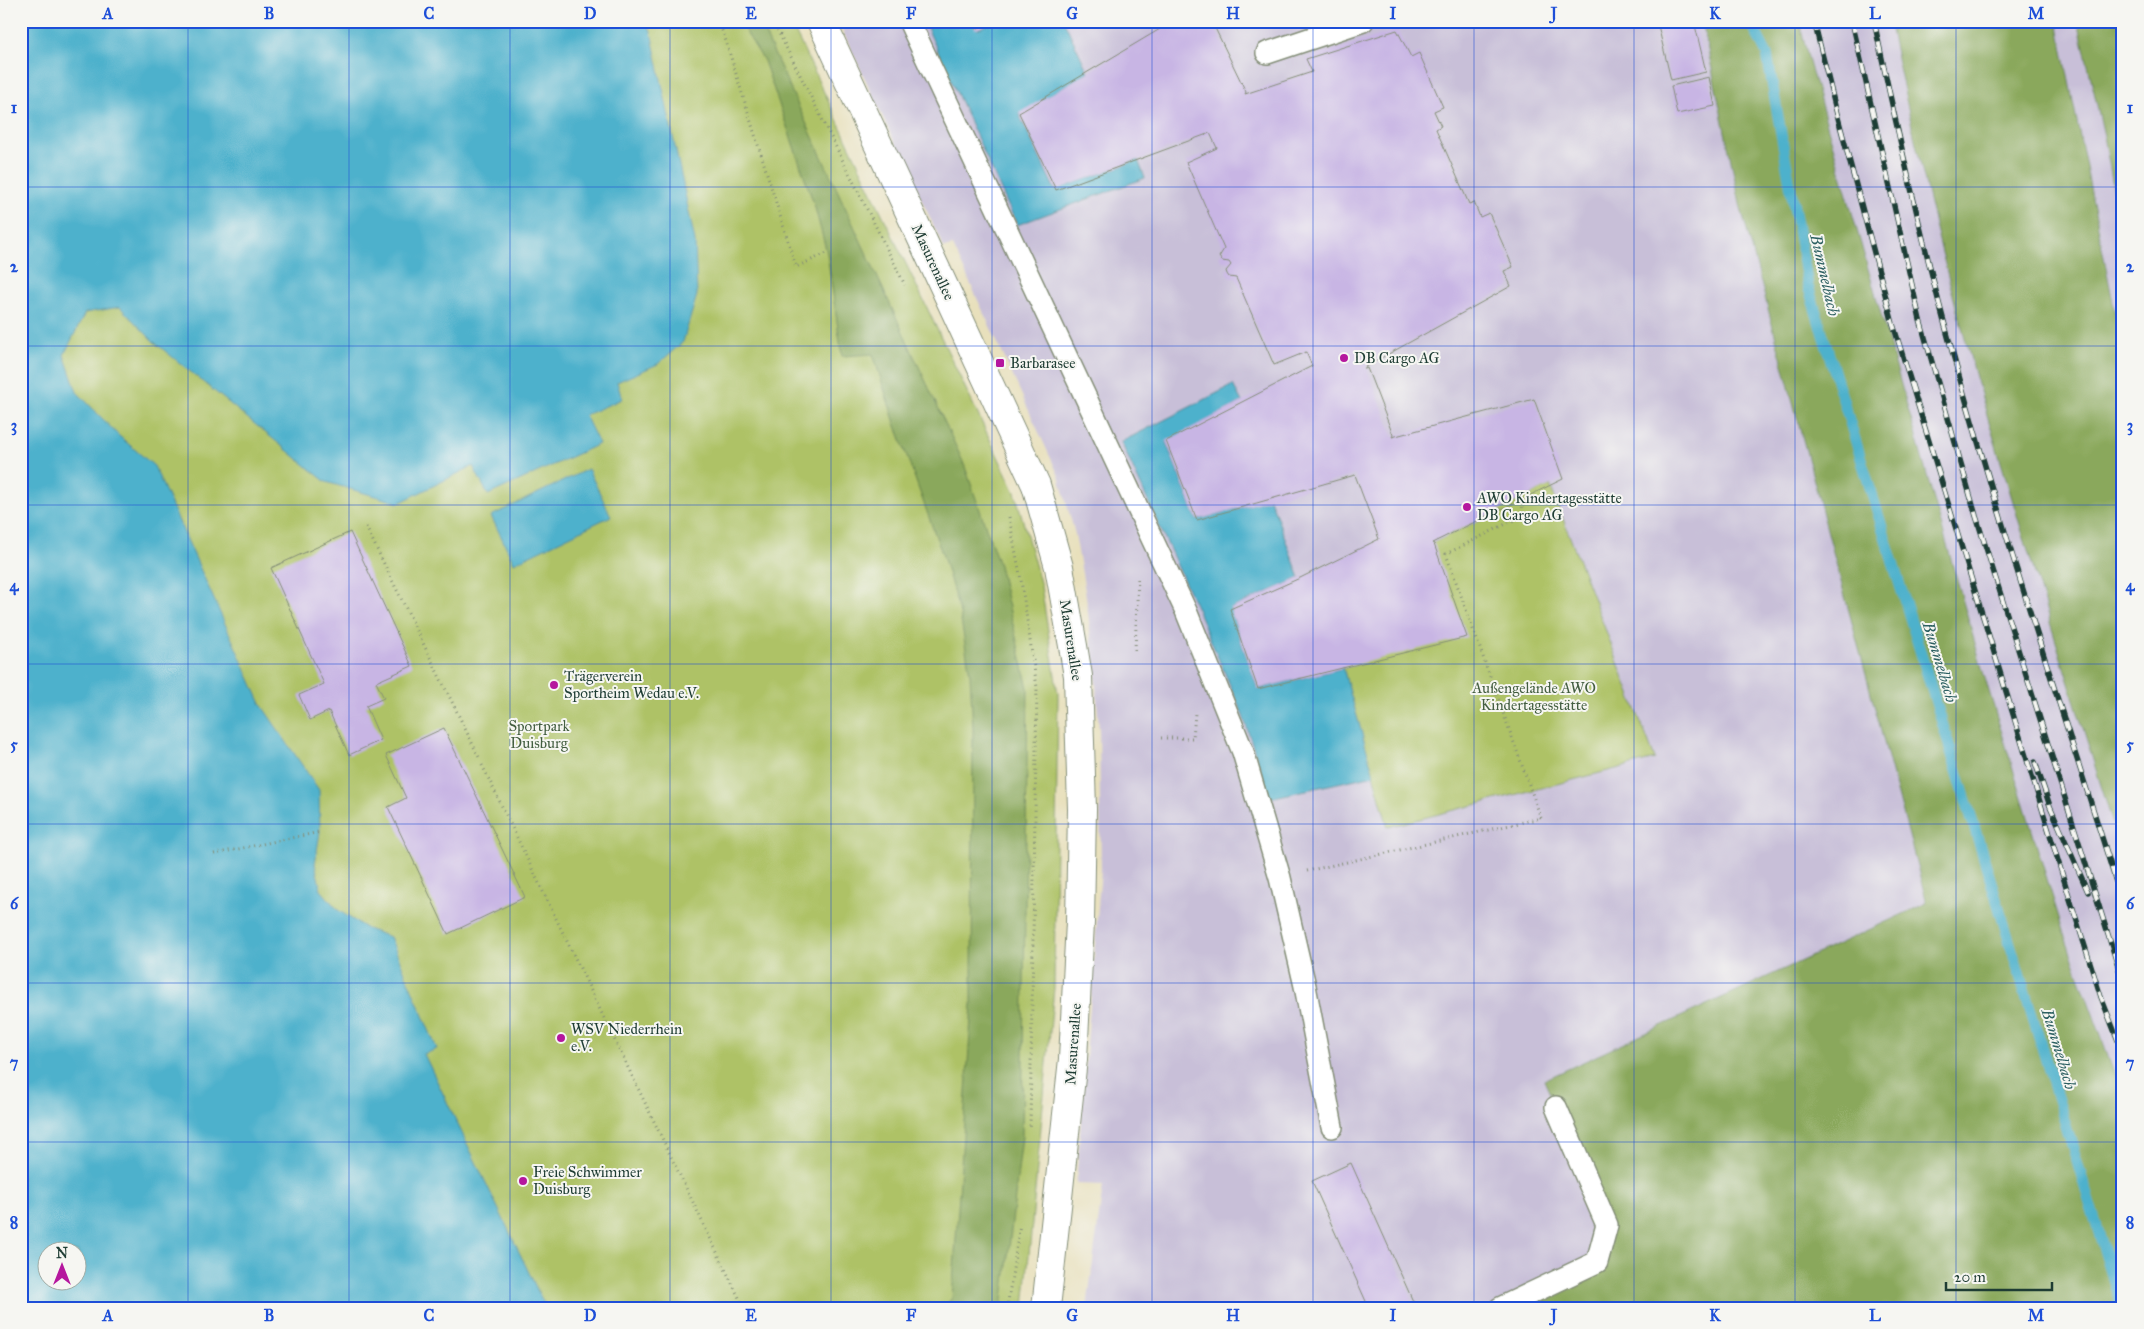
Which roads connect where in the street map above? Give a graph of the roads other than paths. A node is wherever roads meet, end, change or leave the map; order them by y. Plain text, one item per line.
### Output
1 (821, 21) edge
2 (909, 21) edge
3 (1363, 21) edge
4 (1267, 54) dead end
5 (1556, 1107) dead end
6 (1332, 1127) dead end
7 (1046, 1308) edge
8 (1500, 1308) edge

1 - 7 street, Masurenallee
2 - 6 lane
3 - 4 lane
5 - 8 lane

